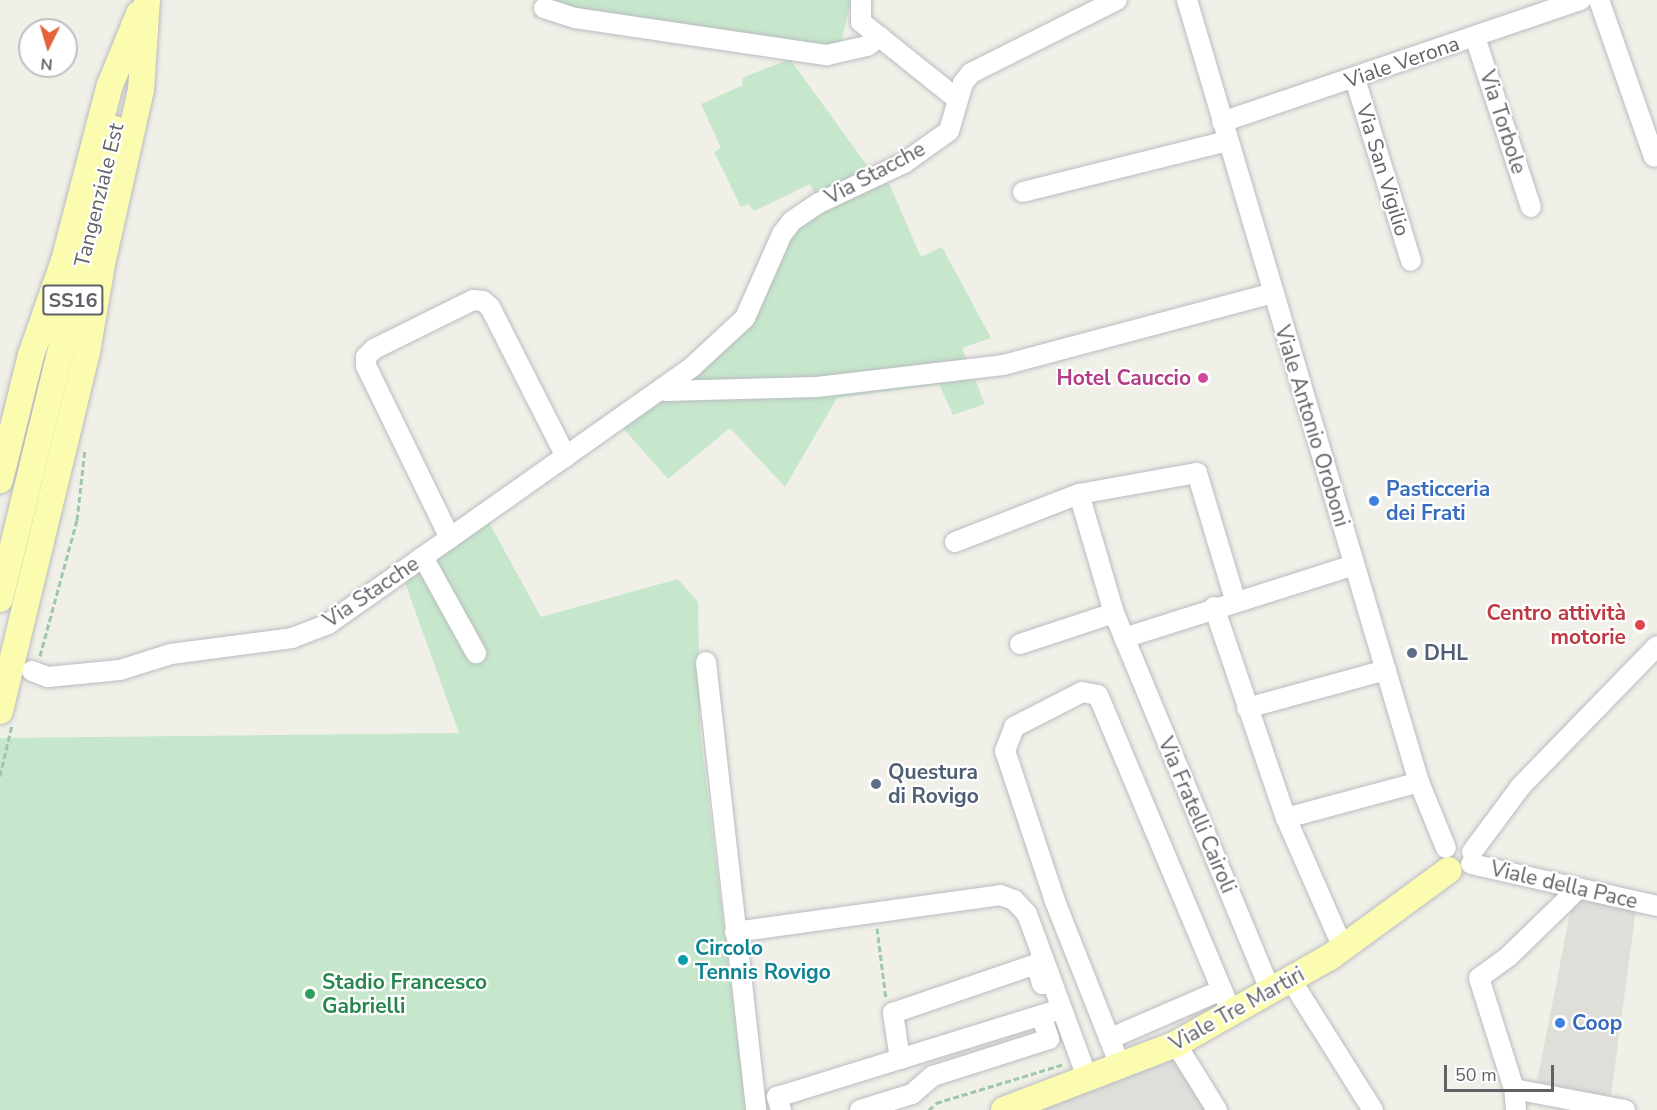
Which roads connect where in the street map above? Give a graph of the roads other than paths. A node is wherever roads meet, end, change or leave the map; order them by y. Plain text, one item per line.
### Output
1 (146, 0) edge
2 (861, 0) edge
3 (1117, 0) edge
4 (1187, 0) edge
5 (1581, 0) edge
6 (1599, 0) edge
7 (544, 8) dead end
8 (880, 37) junction
9 (1474, 37) junction
10 (1355, 79) junction
11 (957, 99) junction
12 (1224, 132) junction
13 (1654, 157) dead end
14 (1023, 192) dead end
15 (1531, 207) dead end
16 (1411, 261) dead end
17 (1273, 293) junction
18 (665, 390) junction
19 (566, 457) junction
20 (0, 480) edge
21 (1079, 494) junction
22 (450, 538) junction
23 (955, 542) dead end
24 (423, 557) junction
25 (1354, 566) junction
26 (0, 599) edge
27 (1235, 600) junction
28 (1214, 607) junction
29 (1114, 613) junction
30 (1124, 638) junction
31 (1020, 644) dead end
32 (1657, 646) edge
33 (477, 654) dead end
34 (705, 662) dead end
35 (1386, 670) junction
36 (32, 671) road end
37 (1247, 708) junction
38 (7, 715) edge
39 (1419, 782) junction
40 (1286, 818) junction
41 (1460, 859) junction
42 (1578, 890) junction
43 (1657, 906) edge
44 (735, 932) junction
45 (1343, 948) junction
46 (1281, 986) junction
47 (1222, 990) junction
48 (1051, 1012) junction
49 (1232, 1013) junction
50 (1111, 1038) junction
51 (1176, 1044) junction
52 (900, 1059) junction
53 (1121, 1068) junction
54 (1088, 1080) junction
55 (1514, 1089) junction
56 (1544, 1102) edge
57 (756, 1110) edge
58 (777, 1110) edge
59 (860, 1110) edge
60 (1004, 1110) edge
61 (1217, 1110) edge
62 (1373, 1110) edge
63 (1516, 1110) edge
64 (1625, 1110) edge

1 - 20 main road
1 - 26 main road, Tangenziale Est / SS16
1 - 38 main road
2 - 8 street
3 - 11 street, Via Stacche
4 - 12 street, Viale Antonio Oroboni
5 - 9 street, Viale Verona
6 - 13 street
7 - 8 street
8 - 11 street
9 - 10 street, Viale Verona
9 - 15 street, Via Torbole
10 - 12 street, Viale Verona
10 - 16 street, Via San Vigilio
11 - 18 street, Via Stacche
12 - 14 street, Viale Verona
12 - 17 street, Viale Antonio Oroboni
17 - 18 street, Via Stacche
17 - 25 street, Viale Antonio Oroboni
18 - 19 street, Via Stacche
19 - 22 street, Via Stacche
19 - 22 street
21 - 23 street
21 - 27 street
21 - 29 street, Via Fratelli Cairoli
22 - 24 street, Via Stacche
24 - 33 street
24 - 36 street, Via Stacche
25 - 27 street
25 - 35 street, Viale Antonio Oroboni
27 - 28 street
28 - 30 street
28 - 37 street
29 - 30 street, Via Fratelli Cairoli
29 - 31 street
30 - 46 street, Via Fratelli Cairoli
32 - 41 street
34 - 44 street
35 - 37 street
35 - 39 street, Viale Antonio Oroboni
37 - 40 street
39 - 40 street
39 - 41 street, Viale Antonio Oroboni
40 - 45 street
41 - 42 street, Viale della Pace
41 - 45 main road, Viale Tre Martiri
42 - 43 street, Viale della Pace
42 - 55 street
44 - 48 street
44 - 57 street
45 - 46 main road, Viale Tre Martiri
46 - 49 main road, Viale Tre Martiri
46 - 62 street, Via Fratelli Cairoli
47 - 49 street
47 - 50 street
47 - 50 street
48 - 52 street
48 - 52 street
48 - 54 street
48 - 59 street
49 - 51 main road, Viale Tre Martiri
50 - 53 street
51 - 53 main road, Viale Tre Martiri
51 - 61 street
52 - 58 street
53 - 54 main road, Viale Tre Martiri
54 - 60 main road, Viale Tre Martiri
55 - 56 street
55 - 63 street
56 - 64 street

